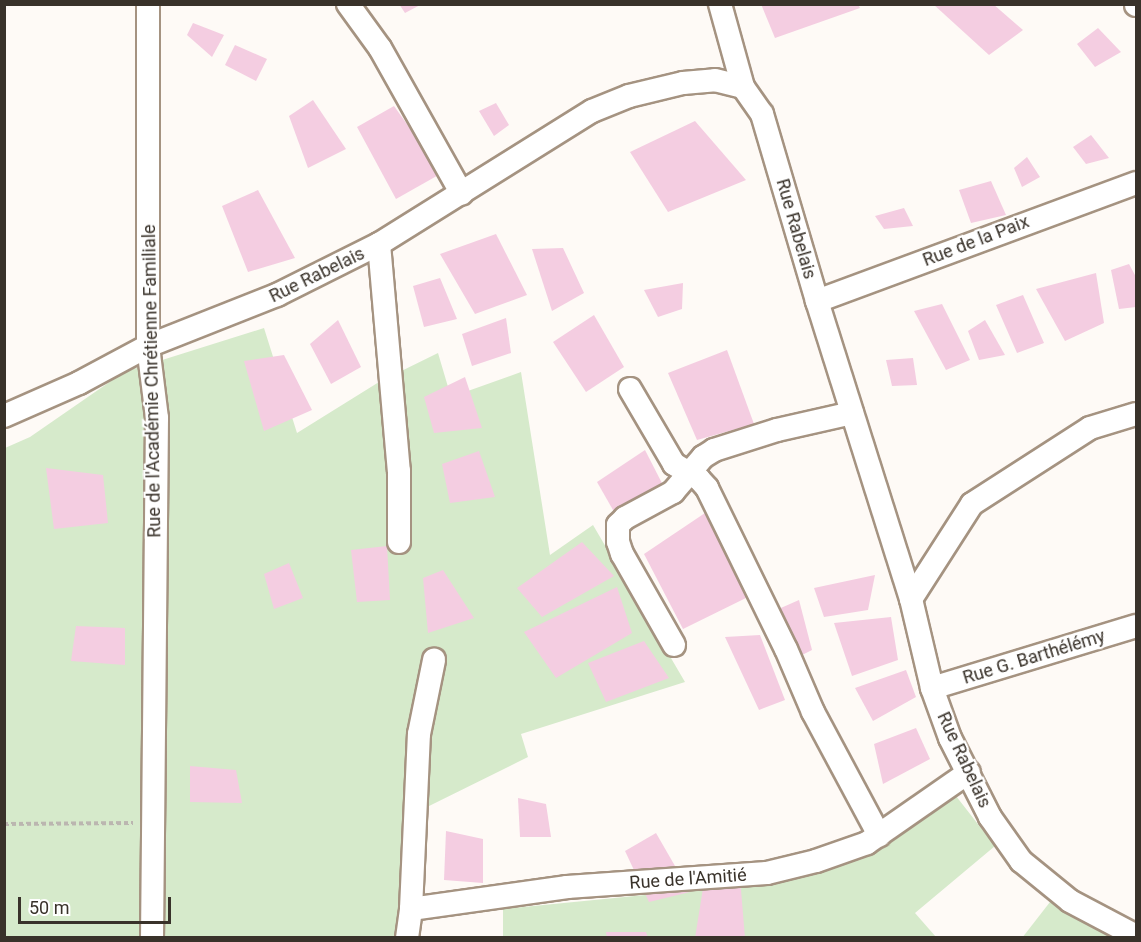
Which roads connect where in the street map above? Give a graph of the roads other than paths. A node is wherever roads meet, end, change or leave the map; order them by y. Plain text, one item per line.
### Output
1 (147, 4) edge
2 (348, 4) edge
3 (720, 4) edge
4 (743, 87) junction
5 (1137, 183) edge
6 (462, 194) junction
7 (379, 244) junction
8 (817, 301) junction
9 (148, 346) junction
10 (630, 389) dead end
11 (852, 413) junction
12 (1137, 414) edge
13 (4, 416) edge
14 (689, 472) junction
15 (399, 542) dead end
16 (910, 599) junction
17 (1137, 626) edge
18 (674, 645) dead end
19 (434, 660) dead end
20 (932, 688) junction
21 (969, 772) junction
22 (879, 835) junction
23 (411, 909) junction
24 (1137, 936) edge
25 (152, 938) edge
26 (407, 938) edge

1 - 9 street, Rue de l'Académie Chrétienne Familiale
2 - 6 street
3 - 4 street
4 - 6 street, Rue Rabelais
4 - 8 street, Rue Rabelais
5 - 8 street, Rue de la Paix
6 - 7 street, Rue Rabelais
7 - 9 street, Rue Rabelais
7 - 15 street
8 - 11 street, Rue Rabelais
9 - 13 street, Rue Rabelais
9 - 25 street, Rue de l'Académie Chrétienne Familiale
10 - 14 street
11 - 14 street
11 - 16 street, Rue Rabelais
12 - 16 street
14 - 18 street
14 - 22 street
16 - 20 street, Rue Rabelais
17 - 20 street, Rue G. Barthélémy
19 - 23 street
20 - 21 street, Rue Rabelais
21 - 22 street, Rue de l'Amitié
21 - 24 street, Rue Rabelais
22 - 23 street, Rue de l'Amitié
23 - 26 street

